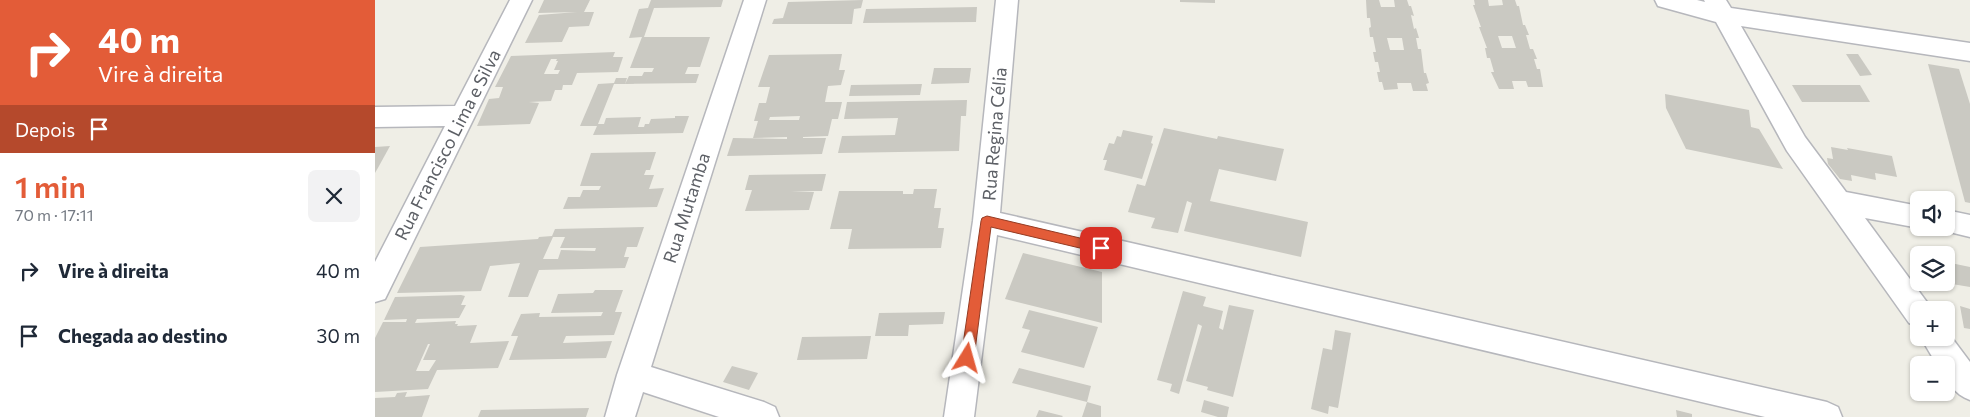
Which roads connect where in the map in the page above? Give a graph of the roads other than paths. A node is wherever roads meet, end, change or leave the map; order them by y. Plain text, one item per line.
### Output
1 (521, 0) edge
2 (755, 0) edge
3 (1007, 0) edge
4 (1666, 0) edge
5 (1719, 8) edge
6 (1970, 52) edge
7 (461, 116) junction
8 (375, 117) edge
9 (1839, 202) junction
10 (1910, 215) edge
11 (987, 221) junction
12 (1955, 224) edge
13 (1970, 226) edge
14 (375, 290) edge
15 (1910, 301) edge
16 (1941, 346) edge
17 (632, 375) junction
18 (1970, 386) edge
19 (620, 417) edge
20 (764, 417) edge
21 (959, 417) edge
22 (1827, 417) edge

1 - 7 street, Rua Francisco Lima e Silva
2 - 17 street, Rua Mutamba
3 - 11 street, Rua Regina Célia
4 - 5 street
5 - 6 street
5 - 9 street
7 - 8 street
7 - 14 street, Rua Francisco Lima e Silva
9 - 10 street
9 - 15 street
11 - 21 street, Rua Regina Célia
11 - 22 street
12 - 13 street
16 - 18 street
17 - 19 street, Rua Mutamba
17 - 20 street

